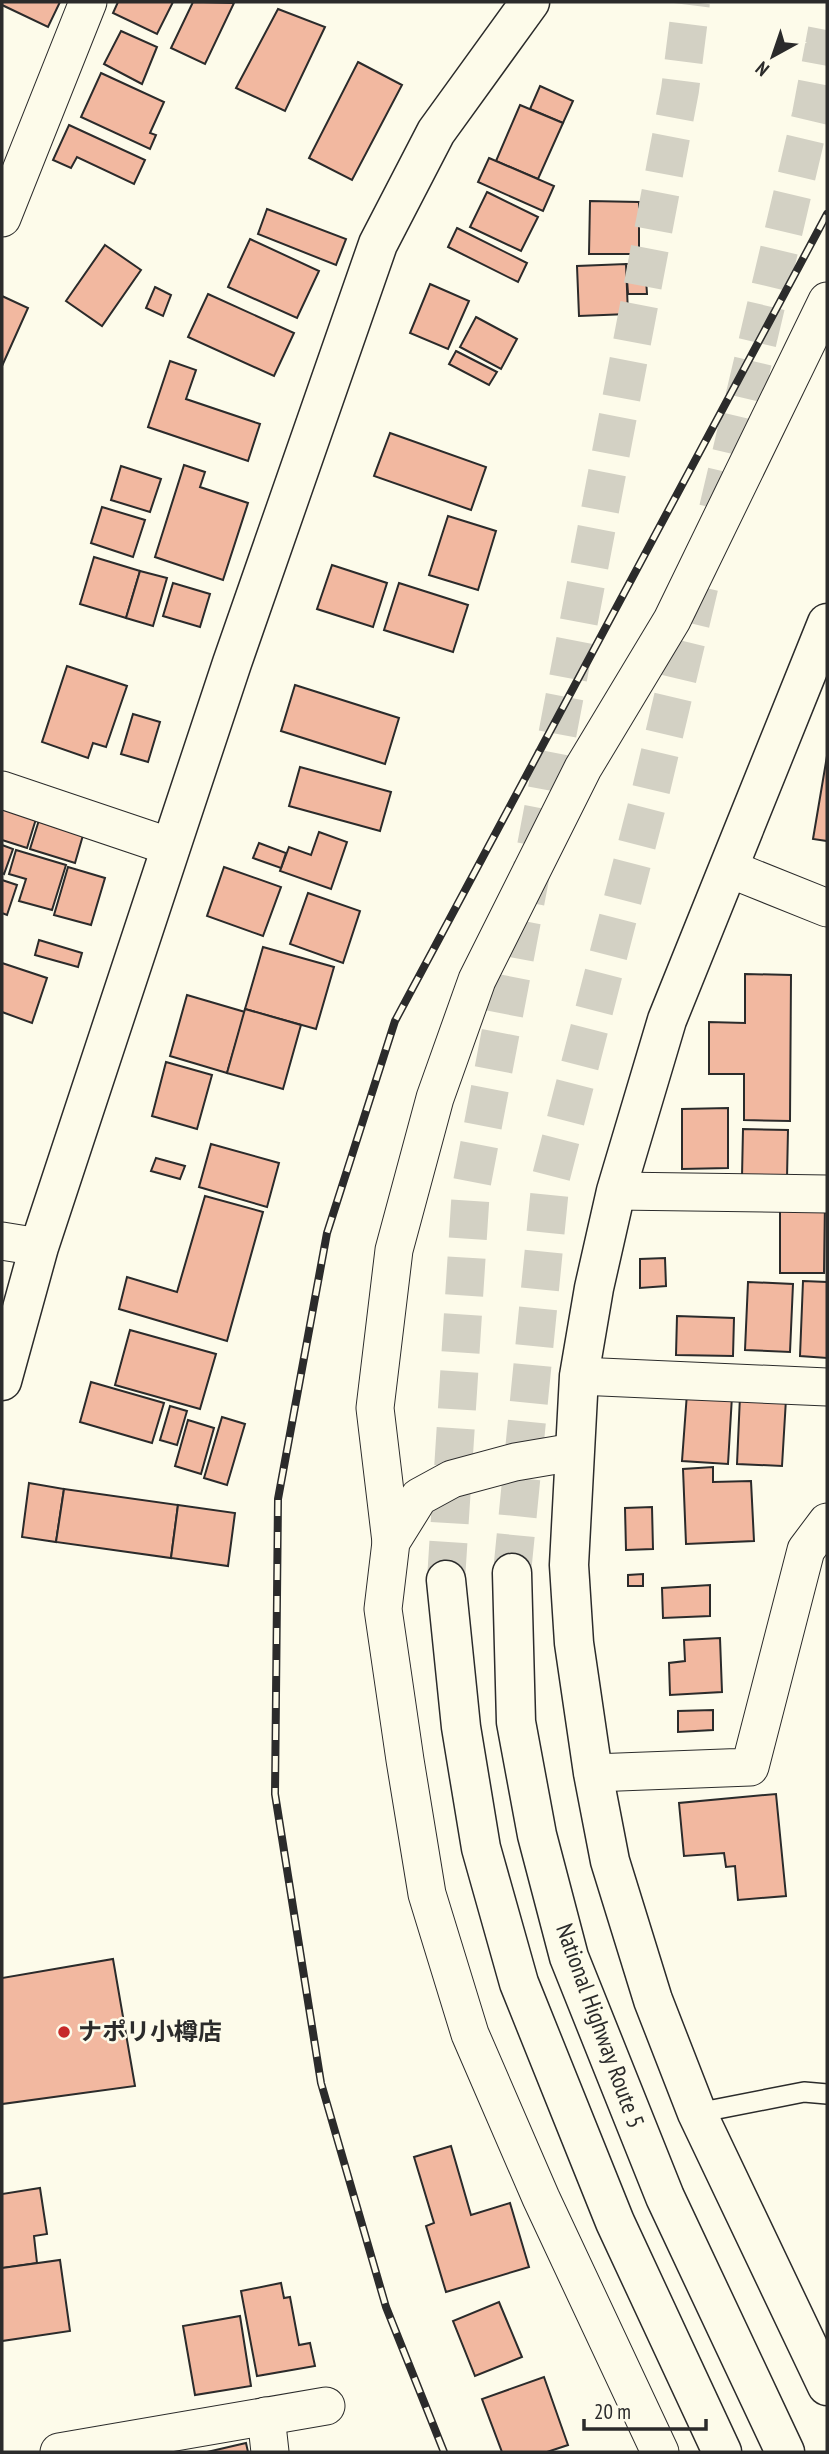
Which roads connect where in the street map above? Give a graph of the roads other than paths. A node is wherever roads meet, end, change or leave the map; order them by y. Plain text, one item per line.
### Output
1 (88, 2) edge
2 (530, 2) edge
3 (2, 218) edge
4 (827, 301) edge
5 (827, 622) edge
6 (2, 790) edge
7 (171, 847) junction
8 (730, 869) junction
9 (827, 908) edge
10 (616, 1191) junction
11 (827, 1194) edge
12 (2, 1241) edge
13 (39, 1247) junction
14 (579, 1376) junction
15 (2, 1381) edge
16 (827, 1387) edge
17 (574, 1452) junction
18 (827, 1522) edge
19 (390, 1542) junction
20 (512, 1573) tunnel mouth
21 (446, 1580) tunnel mouth
22 (593, 1773) junction
23 (827, 2094) edge
24 (697, 2113) junction
25 (827, 2386) edge
26 (326, 2406) dead end
27 (265, 2416) junction
28 (59, 2452) edge
29 (270, 2452) edge
30 (660, 2452) edge
31 (722, 2452) edge
32 (785, 2452) edge

1 - 3 street
2 - 7 main road
4 - 19 street
5 - 8 main road
6 - 7 street
7 - 13 main road
8 - 9 street
8 - 10 main road
10 - 11 street
10 - 14 main road
12 - 13 street
13 - 15 main road
14 - 16 street
14 - 17 main road
17 - 19 street
17 - 22 main road
18 - 22 street
19 - 30 street
20 - 32 main road, National Highway Route 5
21 - 31 main road
22 - 24 main road
23 - 24 lane
24 - 25 main road
26 - 27 street
27 - 28 street
27 - 29 street

